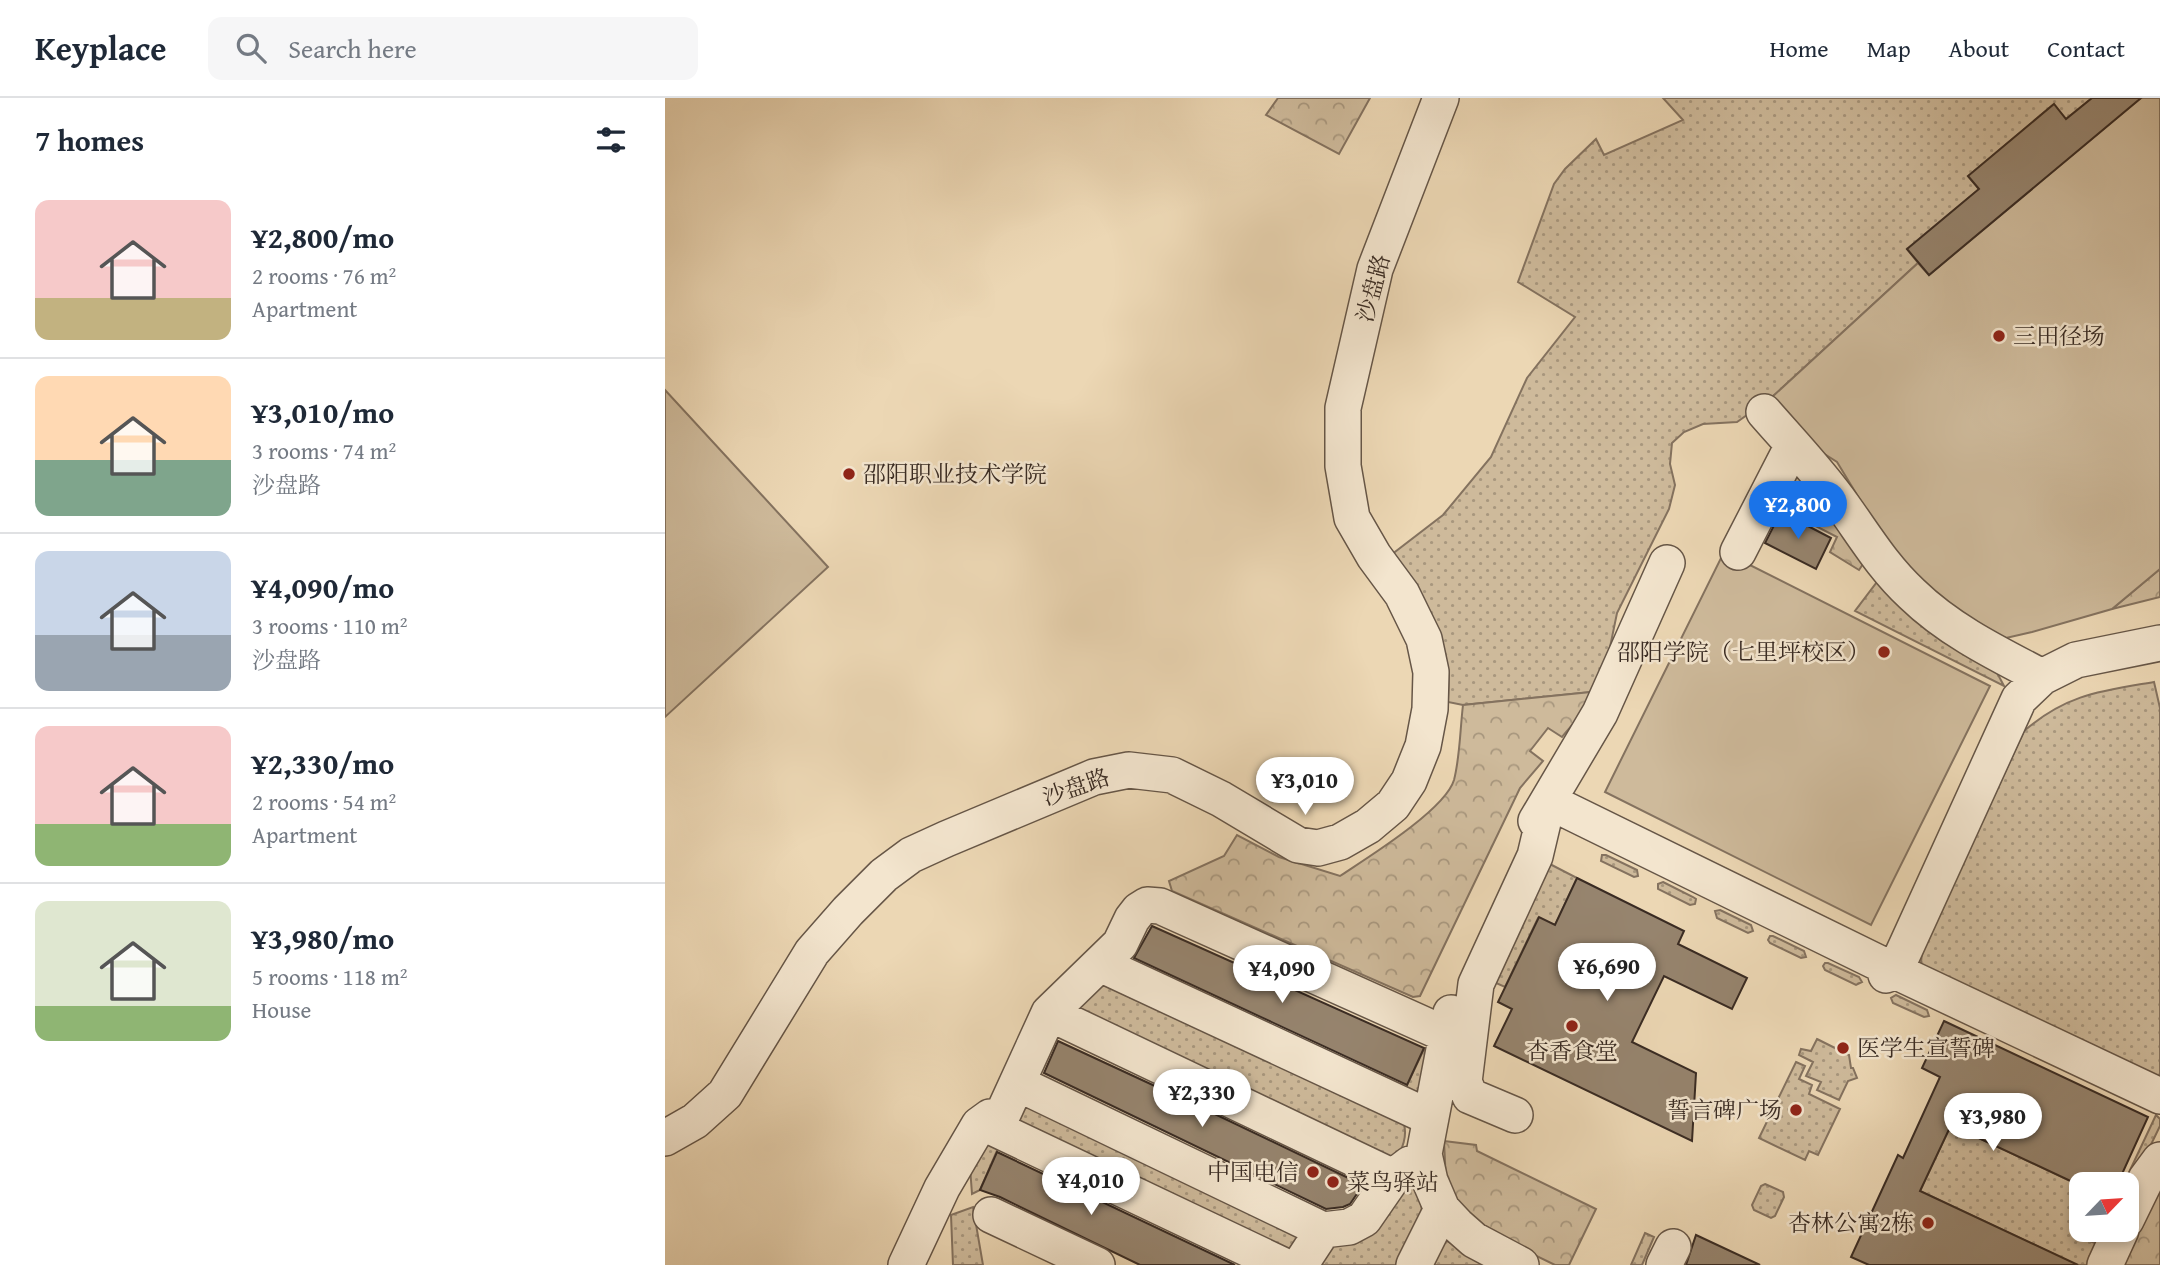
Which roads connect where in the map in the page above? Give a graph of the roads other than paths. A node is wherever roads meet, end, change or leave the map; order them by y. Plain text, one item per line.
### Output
1 (1441, 98) edge
2 (1764, 412) dead end
3 (1793, 445) junction
4 (1738, 552) dead end
5 (1667, 563) dead end
6 (2160, 643) edge
7 (2042, 677) junction
8 (1548, 801) junction
9 (1100, 964) junction
10 (1891, 973) junction
11 (1049, 1013) junction
12 (1447, 1035) junction
13 (1017, 1083) junction
14 (2160, 1096) edge
15 (1515, 1115) dead end
16 (1002, 1117) junction
17 (1431, 1118) junction
18 (665, 1138) edge
19 (1424, 1154) junction
20 (2160, 1160) edge
21 (1393, 1177) junction
22 (2139, 1191) edge
23 (1442, 1209) junction
24 (991, 1215) dead end
25 (1323, 1230) junction
26 (906, 1265) edge
27 (1097, 1265) edge
28 (1282, 1265) edge
29 (1300, 1265) edge
30 (1414, 1265) edge
31 (1521, 1265) edge

1 - 18 street, 沙盘路
2 - 3 street
3 - 4 street
3 - 7 street
5 - 8 street
6 - 7 street
7 - 10 street
8 - 10 street
8 - 12 street
8 - 15 street
9 - 11 street
9 - 12 street
9 - 17 street
10 - 14 street
11 - 13 street
11 - 21 street
12 - 17 street
13 - 16 street
13 - 25 street
16 - 26 street
16 - 28 street
17 - 19 street
19 - 21 street
19 - 23 street
20 - 22 street
21 - 25 street
23 - 30 street
23 - 31 street
24 - 27 street
25 - 29 street

